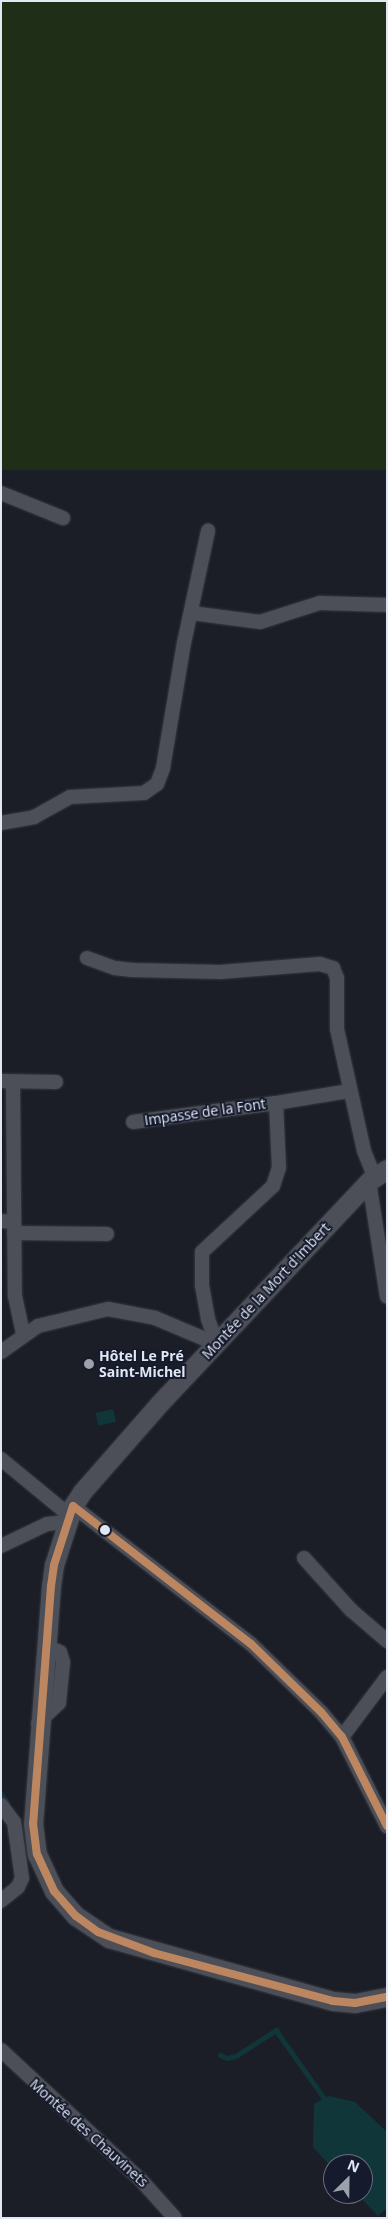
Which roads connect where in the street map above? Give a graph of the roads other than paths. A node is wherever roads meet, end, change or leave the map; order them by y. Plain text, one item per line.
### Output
1 (1, 493) edge
2 (63, 518) dead end
3 (208, 531) dead end
4 (387, 605) edge
5 (191, 613) junction
6 (1, 823) edge
7 (87, 958) dead end
8 (7, 1082) edge
9 (56, 1082) dead end
10 (349, 1092) junction
11 (276, 1103) junction
12 (133, 1122) dead end
13 (7, 1155) edge
14 (377, 1175) edge
15 (10, 1225) edge
16 (107, 1234) dead end
17 (8, 1296) edge
18 (387, 1297) edge
19 (208, 1319) junction
20 (198, 1334) junction
21 (22, 1335) junction
22 (217, 1344) junction
23 (1, 1352) edge
24 (1, 1459) edge
25 (69, 1515) junction
26 (1, 1546) edge
27 (304, 1558) dead end
28 (387, 1642) edge
29 (387, 1678) edge
30 (342, 1737) junction
31 (1, 1805) edge
32 (23, 1822) junction
33 (387, 1826) edge
34 (1, 1901) edge
35 (387, 1997) edge
36 (1, 2050) edge
37 (175, 2218) edge

1 - 2 street
3 - 5 street
4 - 5 street
5 - 6 street
7 - 10 street
8 - 9 street
8 - 13 street
10 - 11 street, Impasse de la Font
10 - 14 street
11 - 12 street, Impasse de la Font
11 - 19 street
13 - 15 street
14 - 18 street
14 - 22 street, Montée de la Mort d'Imbert
15 - 16 street
15 - 17 street
17 - 21 street
19 - 20 street
19 - 22 street
20 - 21 street
20 - 22 street
21 - 23 street
22 - 25 street, Montée de la Mort d'Imbert
24 - 25 street
25 - 26 street
25 - 30 street
25 - 32 street, Montée de la Mort d'Imbert
27 - 28 street
29 - 30 street
30 - 33 street
31 - 32 street
32 - 34 street
32 - 35 street, Montée de la Mort d'Imbert
36 - 37 street, Montée des Chauvinets

